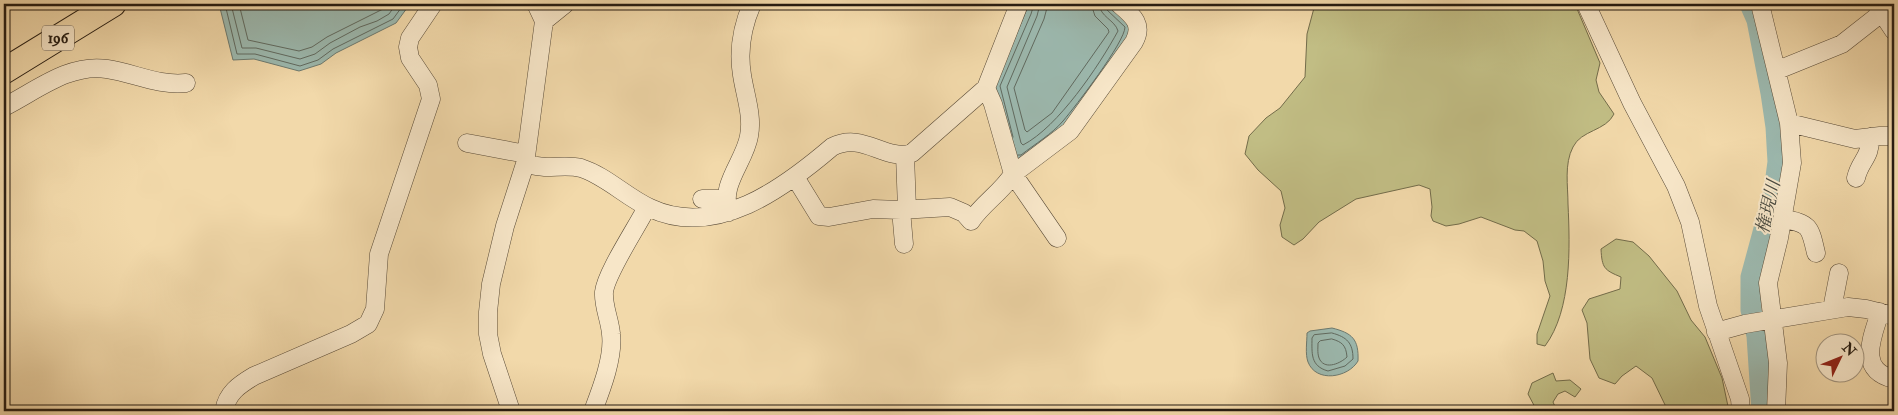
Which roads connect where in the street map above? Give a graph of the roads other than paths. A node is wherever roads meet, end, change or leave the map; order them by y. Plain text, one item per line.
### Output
1 (82, 4) edge
2 (113, 4) edge
3 (433, 4) edge
4 (536, 4) edge
5 (565, 4) edge
6 (752, 4) edge
7 (1019, 4) edge
8 (1119, 4) edge
9 (1586, 4) edge
10 (1760, 4) edge
11 (1883, 6) edge
12 (544, 21) junction
13 (1894, 31) edge
14 (4, 51) edge
15 (1778, 70) junction
16 (4, 71) edge
17 (186, 84) dead end
18 (986, 88) junction
19 (4, 107) edge
20 (1789, 124) junction
21 (1886, 134) edge
22 (467, 143) dead end
23 (905, 155) junction
24 (525, 159) junction
25 (1012, 174) junction
26 (795, 176) junction
27 (1856, 178) dead end
28 (702, 199) dead end
29 (728, 206) junction
30 (647, 208) junction
31 (904, 210) junction
32 (1783, 219) junction
33 (1057, 238) dead end
34 (904, 244) dead end
35 (1819, 248) dead end
36 (1839, 273) dead end
37 (1832, 309) junction
38 (1887, 314) edge
39 (1769, 320) junction
40 (1716, 332) junction
41 (1894, 379) edge
42 (224, 411) edge
43 (511, 411) edge
44 (593, 411) edge
45 (1741, 411) edge
46 (1776, 411) edge

1 - 14 highway, 196
2 - 16 highway, 196
3 - 42 street
4 - 12 street
5 - 12 street
6 - 29 street
7 - 18 street
8 - 25 street
9 - 40 street
10 - 15 street
11 - 13 street
11 - 15 street
12 - 24 street
15 - 20 street
17 - 19 street
18 - 23 street
18 - 25 street
20 - 21 street
20 - 32 street
21 - 27 street
22 - 24 street
23 - 26 street
23 - 31 street
24 - 30 street
24 - 43 street
25 - 31 street
25 - 33 street
26 - 29 street
26 - 31 street
28 - 29 street
29 - 30 street
30 - 44 street
31 - 34 street
32 - 35 street
32 - 39 street
36 - 37 street
37 - 38 street
37 - 39 street
38 - 41 street
39 - 40 street
39 - 46 street
40 - 45 street

